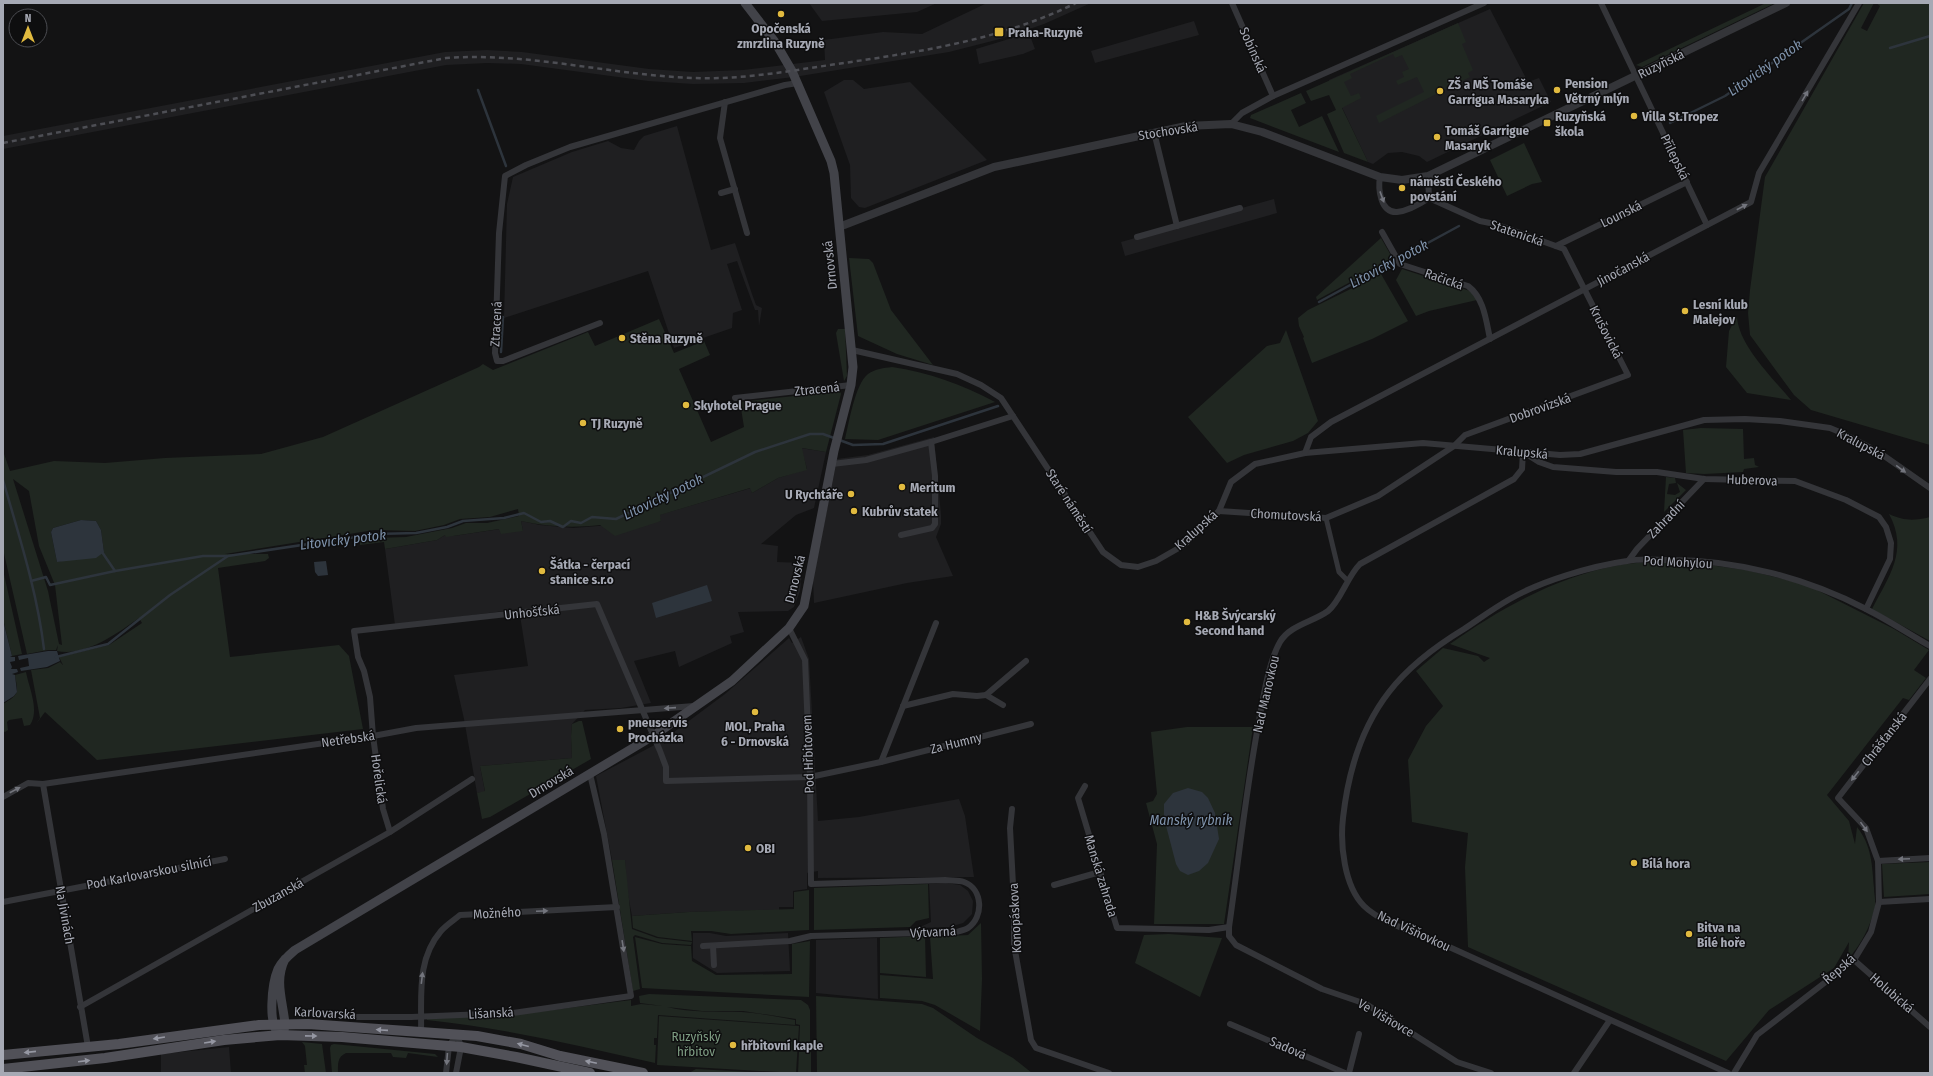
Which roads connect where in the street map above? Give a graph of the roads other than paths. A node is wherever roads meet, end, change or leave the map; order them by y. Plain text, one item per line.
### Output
1 (745, 3) edge
2 (1232, 3) edge
3 (1484, 3) edge
4 (1601, 3) edge
5 (1786, 3) edge
6 (1859, 3) edge
7 (1636, 76) junction
8 (798, 83) junction
9 (1274, 96) junction
10 (725, 102) junction
11 (1231, 124) junction
12 (1154, 132) junction
13 (1428, 176) junction
14 (1380, 177) junction
15 (1687, 182) junction
16 (735, 189) junction
17 (721, 193) dead end
18 (1429, 198) junction
19 (1240, 208) dead end
20 (1707, 225) junction
21 (1177, 226) junction
22 (839, 227) junction
23 (1382, 232) dead end
24 (747, 234) dead end
25 (1137, 237) dead end
26 (1556, 246) junction
27 (1584, 289) junction
28 (600, 323) dead end
29 (1490, 339) junction
30 (852, 350) junction
31 (1628, 374) joint
32 (851, 385) junction
33 (734, 398) dead end
34 (1013, 416) junction
35 (931, 442) junction
36 (1454, 446) junction
37 (1523, 452) junction
38 (1305, 453) junction
39 (832, 464) junction
40 (1704, 479) junction
41 (1930, 488) edge
42 (1219, 511) junction
43 (1326, 518) junction
44 (901, 535) dead end
45 (1629, 560) junction
46 (1138, 567) joint
47 (1347, 580) junction
48 (1866, 609) junction
49 (936, 623) dead end
50 (789, 628) junction
51 (354, 631) joint
52 (1930, 646) edge
53 (1432, 651) joint
54 (1026, 660) dead end
55 (1930, 679) edge
56 (986, 695) junction
57 (1003, 705) dead end
58 (698, 706) junction
59 (903, 706) junction
60 (642, 710) junction
61 (1031, 724) dead end
62 (373, 736) junction
63 (653, 736) junction
64 (881, 762) junction
65 (590, 774) junction
66 (810, 777) junction
67 (472, 779) dead end
68 (43, 784) junction
69 (1085, 786) dead end
70 (3, 797) edge
71 (1838, 798) joint
72 (1012, 809) dead end
73 (390, 832) junction
74 (1930, 858) edge
75 (225, 859) dead end
76 (1878, 861) junction
77 (1100, 872) junction
78 (811, 884) joint
79 (1054, 886) dead end
80 (61, 890) junction
81 (1930, 899) edge
82 (3, 902) edge
83 (1879, 902) junction
84 (617, 907) junction
85 (1229, 927) junction
86 (1236, 945) joint
87 (703, 946) dead end
88 (713, 946) junction
89 (285, 959) junction
90 (1854, 960) junction
91 (714, 965) dead end
92 (80, 1006) junction
93 (350, 1017) dead end
94 (421, 1017) junction
95 (1610, 1020) junction
96 (273, 1024) junction
97 (285, 1024) junction
98 (1230, 1024) dead end
99 (1930, 1027) edge
100 (421, 1032) junction
101 (457, 1034) junction
102 (1359, 1034) dead end
103 (280, 1035) junction
104 (449, 1046) junction
105 (88, 1047) junction
106 (461, 1047) junction
107 (3, 1055) edge
108 (3, 1069) edge
109 (446, 1073) edge
110 (456, 1073) edge
111 (590, 1073) edge
112 (643, 1073) edge
113 (1109, 1073) edge
114 (1344, 1073) edge
115 (1349, 1073) edge
116 (1491, 1073) edge
117 (1574, 1073) edge
118 (1728, 1073) edge
119 (1734, 1073) edge

1 - 8 main road, Drnovská
2 - 9 street, Sobínská
3 - 9 street
4 - 7 street, Přílepská
5 - 7 street, Ruzyňská
20 -> 6 street, Jinočanská
7 - 13 street, Ruzyňská
7 - 15 street, Přílepská
8 - 10 street
8 - 22 main road, Drnovská
9 - 11 street
10 - 16 street
10 - 28 street, Ztracená
11 - 12 street, Stochovská
11 - 14 street
12 - 21 street
12 - 22 street, Stochovská
13 - 14 street
13 - 18 street
14 -> 18 street
15 - 20 street, Přílepská
15 - 26 street, Lounská
16 - 17 street
16 - 24 street
18 - 26 street, Statenická
19 - 21 street
20 - 27 street, Jinočanská
21 - 25 street
22 - 30 main road, Drnovská
23 - 29 street, Račická
26 - 27 street, Statenická
27 - 29 street, Jinočanská
27 - 31 street, Krušovická
29 - 38 street, Jinočanská
30 - 32 main road, Drnovská
30 - 34 street, Staré náměstí
31 - 36 street, Dobrovízská
32 - 33 street, Ztracená
32 - 39 main road, Drnovská
34 - 35 street
34 - 46 street, Staré náměstí
35 - 39 street
35 - 44 street
36 - 37 street, Kralupská
36 - 38 street, Kralupská
36 - 43 street, Chomutovská
37 - 40 street, Huberova
37 -> 41 street, Kralupská
37 - 47 street, Nad Manovkou
38 - 42 street, Kralupská
39 - 50 main road, Drnovská
40 - 45 street, Zahradní
40 - 48 street, Huberova
42 - 43 street, Chomutovská
42 - 46 street, Kralupská
43 - 47 street
45 - 48 street, Pod Mohylou
45 - 53 street, Pod Mohylou
47 - 85 street, Nad Manovkou
48 - 52 street, Pod Mohylou
49 - 59 street
50 - 58 main road, Drnovská
50 - 66 street, Pod Hřbitovem
51 - 60 street, Unhošťská
51 - 62 street, Hořelická
53 - 95 street, Nad Višňovkou
54 - 56 street
55 -> 71 street, Chrášťanská
56 - 57 street
56 - 59 street
58 -> 60 street, Netřebská
58 - 63 main road, Drnovská
59 - 64 street
60 - 62 street, Netřebská
60 - 63 street
61 - 64 street, Za Humny
62 - 68 street, Netřebská
62 - 73 street, Hořelická
63 - 65 main road, Drnovská
63 - 66 street, Za Humny
64 - 66 street, Za Humny
65 - 84 street
65 - 89 main road, Drnovská
66 - 78 street, Pod Hřbitovem
67 - 73 street, Zbuzanská
70 -> 68 street, Netřebská
68 - 80 street, Na Jivinách
69 - 77 street, Manská zahrada
71 -> 76 street, Řepská
72 - 113 street, Konopáskova
73 - 92 street, Zbuzanská
74 -> 76 street
75 - 80 street, Pod Karlovarskou silnicí
76 - 83 street, Řepská
77 - 79 street
77 - 85 street, Manská zahrada
78 - 88 street, Výtvarná
80 - 82 street, Pod Karlovarskou silnicí
80 - 92 street, Na Jivinách
81 - 83 street
83 - 90 street, Řepská
94 -> 84 street, Možného
84 -> 94 street, Lišanská
85 - 86 street, Nad Manovkou
86 - 116 street, Ve Višňovce
87 - 88 street, Výtvarná
88 - 91 street
89 - 96 main road, Drnovská
89 - 97 main road
90 - 99 street, Holubická
90 - 119 street, Řepská
92 - 105 street, Na Jivinách
93 - 94 street, Lišanská
94 - 100 street, Možného
95 - 117 street
95 - 118 street, Nad Višňovkou
96 - 97 main road, Karlovarská
96 - 103 main road
96 -> 105 main road, Karlovarská
100 -> 97 main road, Karlovarská
97 - 103 main road
98 - 114 street, Sadová
100 - 101 main road, Karlovarská
101 - 104 street
101 - 106 street
112 -> 101 main road, Karlovarská
102 - 115 street
103 -> 104 main road, Karlovarská
108 -> 103 main road, Karlovarská
104 - 106 main road, Karlovarská
104 -> 109 street
105 -> 107 main road, Karlovarská
106 - 110 street
106 - 111 main road, Karlovarská

